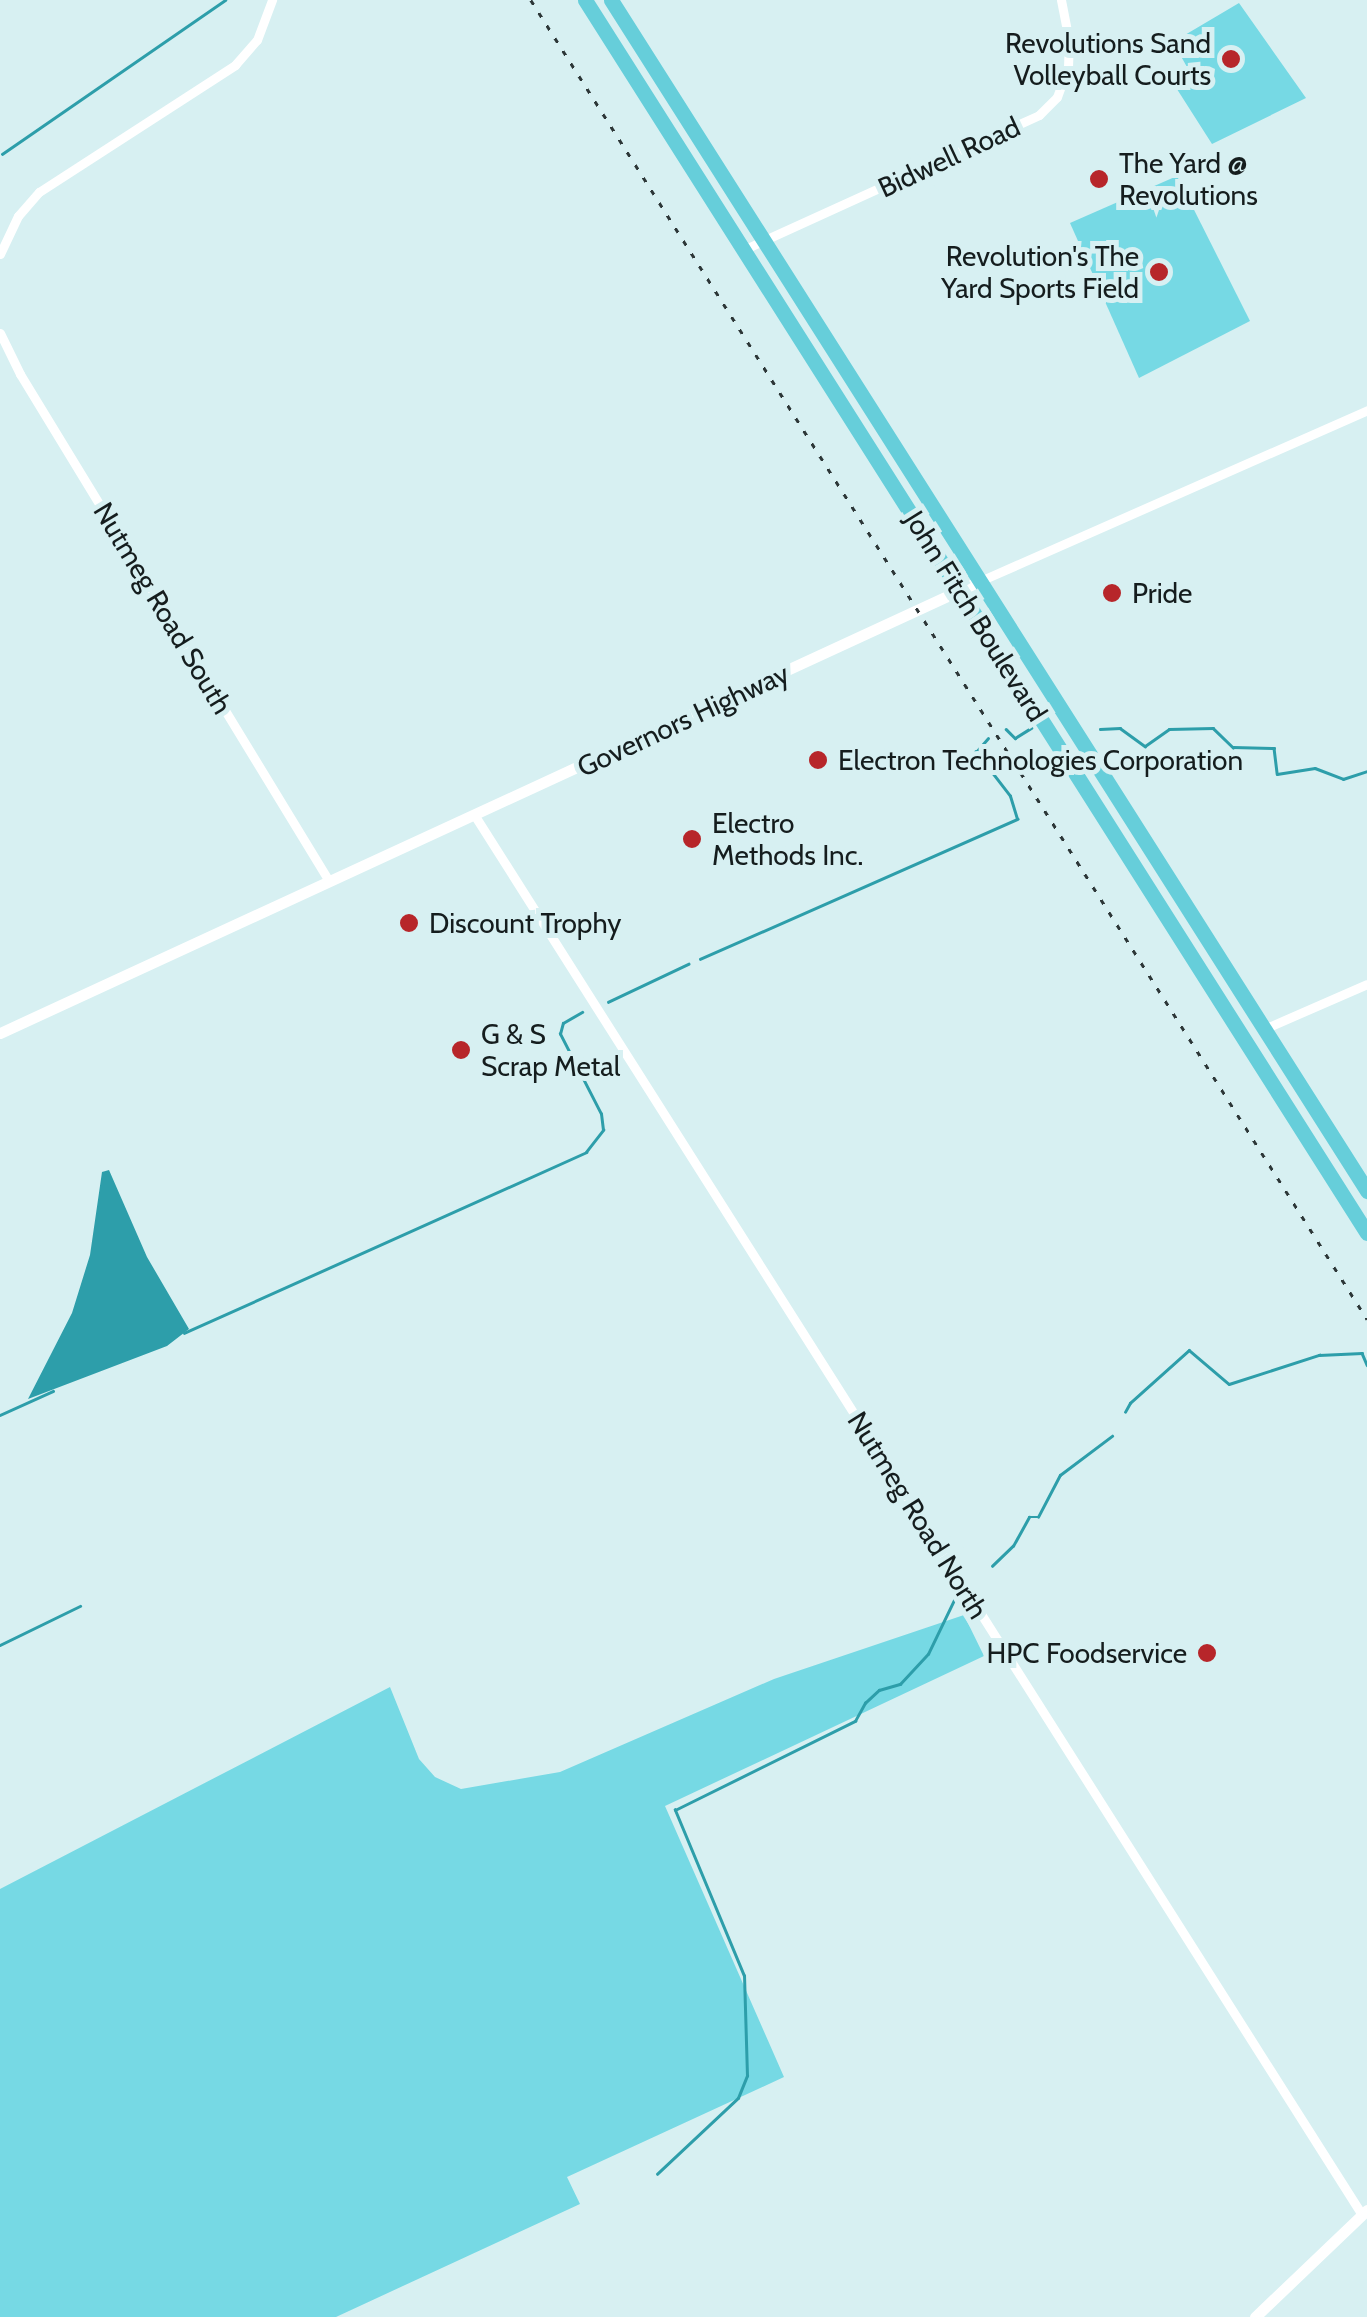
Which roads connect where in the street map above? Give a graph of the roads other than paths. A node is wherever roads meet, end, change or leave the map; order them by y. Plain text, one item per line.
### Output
1 (272, 0) edge
2 (585, 0) edge
3 (612, 0) edge
4 (1061, 0) edge
5 (764, 240) junction
6 (744, 250) junction
7 (0, 254) edge
8 (0, 333) edge
9 (1367, 410) edge
10 (980, 581) junction
11 (960, 590) junction
12 (475, 816) junction
13 (330, 881) junction
14 (1367, 984) edge
15 (1264, 1029) junction
16 (0, 1033) edge
17 (1367, 1191) edge
18 (1367, 1233) edge
19 (1364, 2212) edge
20 (1255, 2317) edge

1 - 7 street
2 - 6 highway, John Fitch Boulevard
3 - 5 highway, John Fitch Boulevard
4 - 5 street, Bidwell Road
5 - 6 street, Bidwell Road
5 - 10 highway, John Fitch Boulevard
6 - 11 highway, John Fitch Boulevard
8 - 13 street, Nutmeg Road South
9 - 10 street, Governors Highway
10 - 11 street, Governors Highway
10 - 15 highway, John Fitch Boulevard
11 - 12 street, Governors Highway
11 - 18 highway, John Fitch Boulevard
12 - 13 street, Governors Highway
12 - 19 street, Nutmeg Road North
13 - 16 street, Governors Highway
14 - 15 street
15 - 17 highway, John Fitch Boulevard
19 - 20 street

